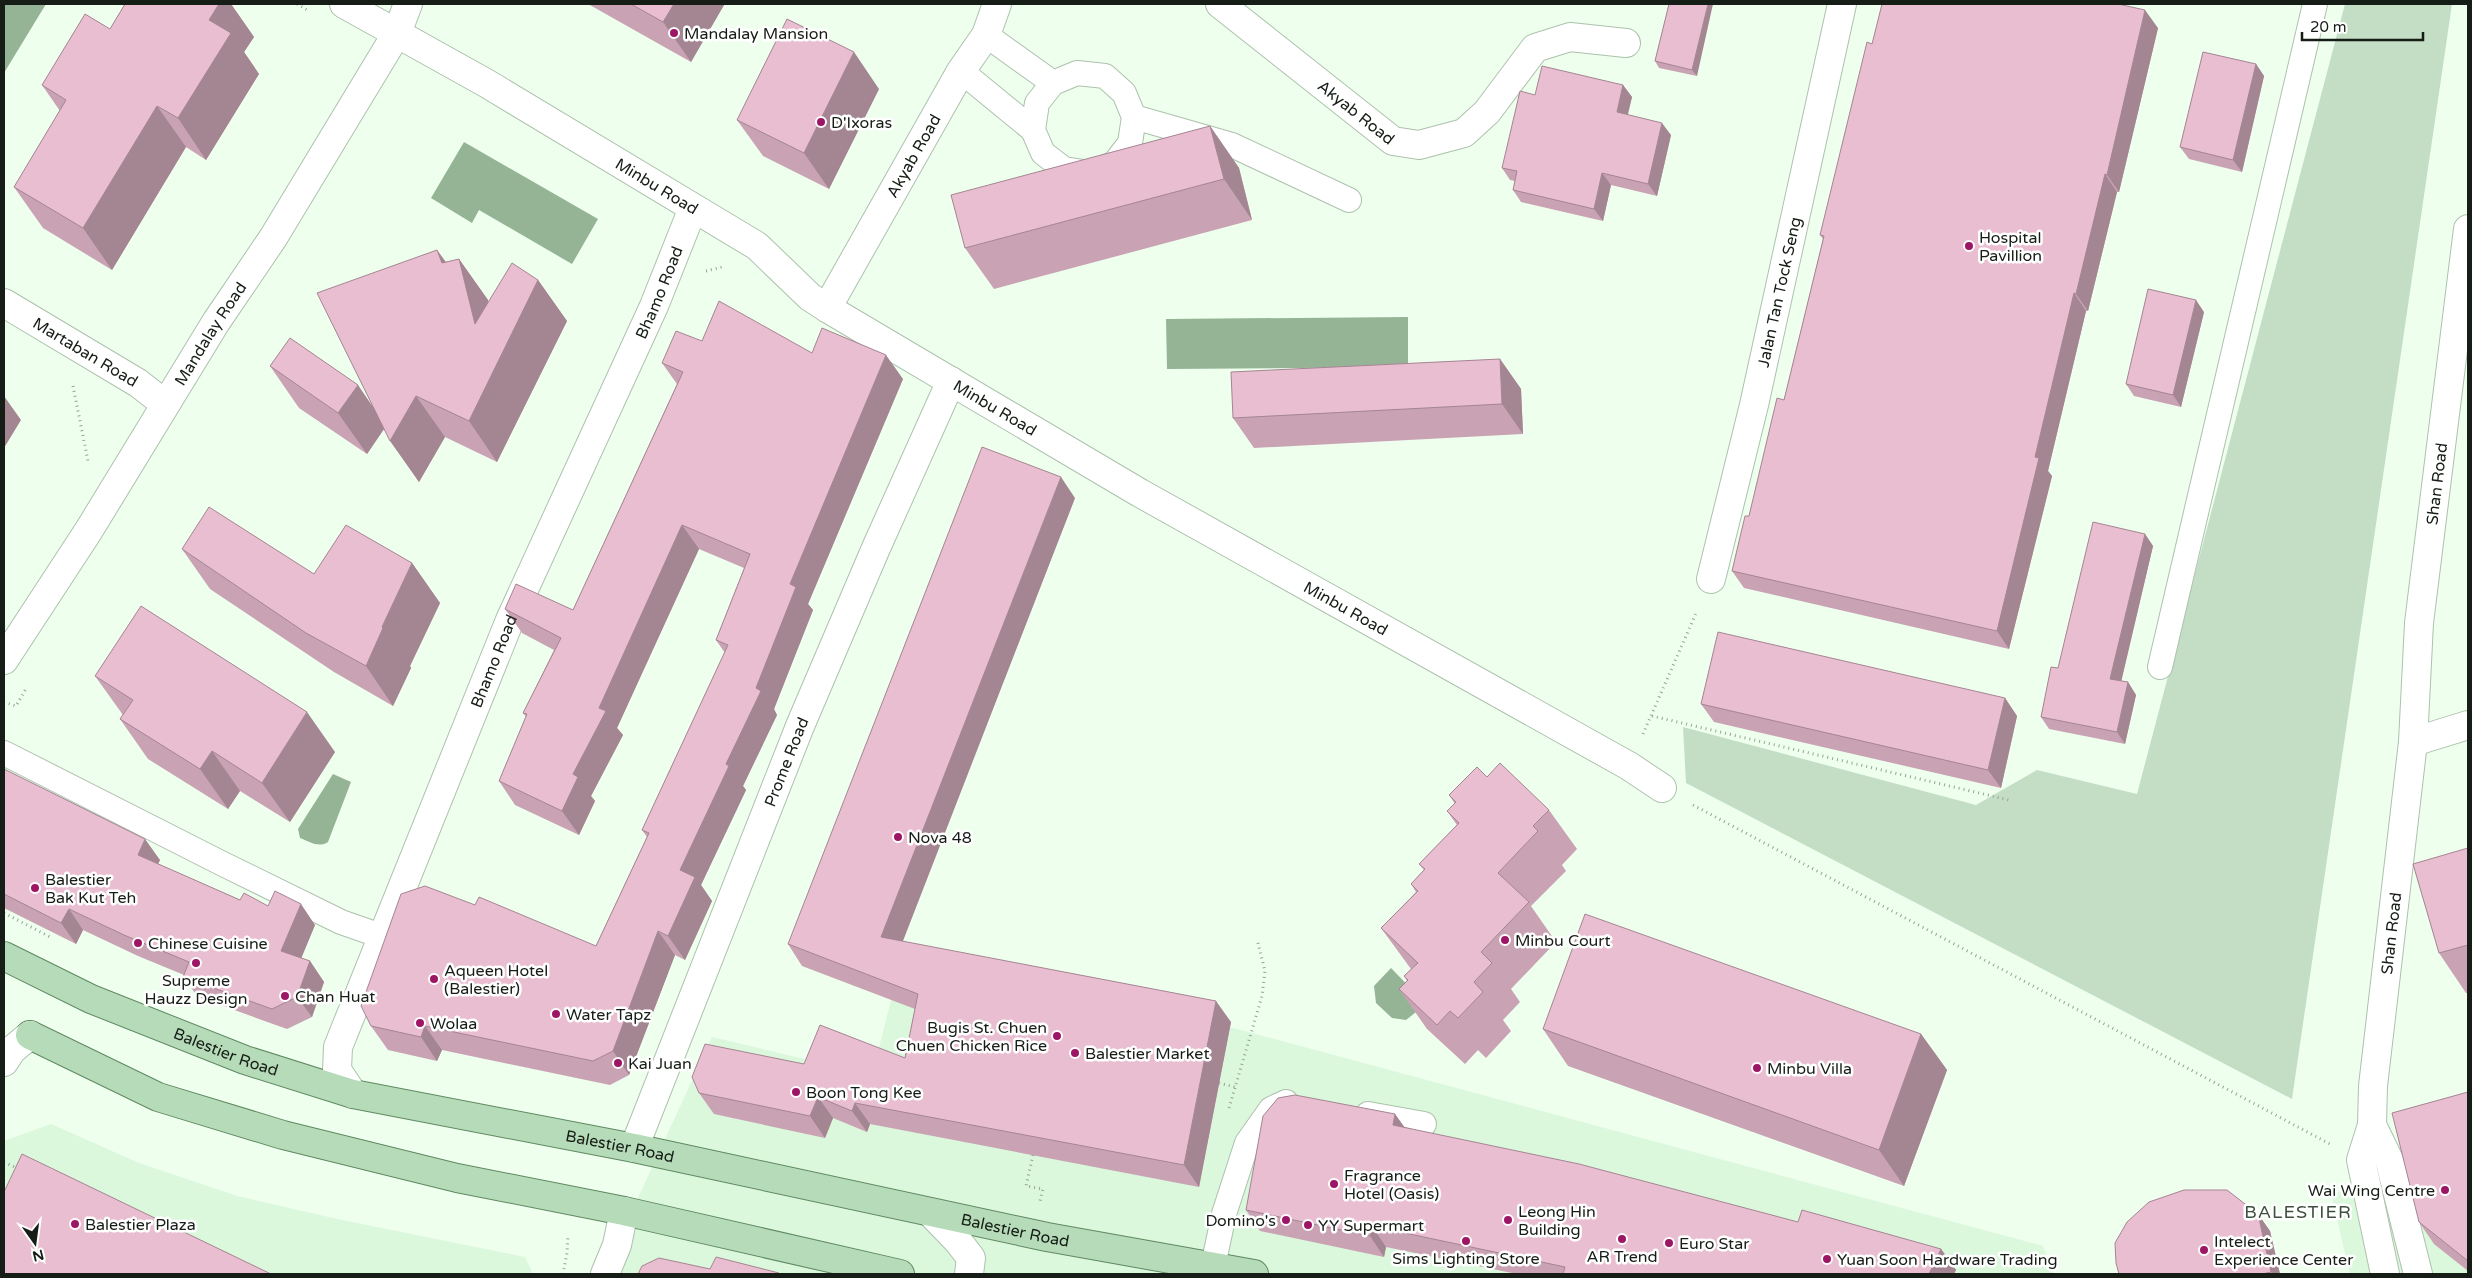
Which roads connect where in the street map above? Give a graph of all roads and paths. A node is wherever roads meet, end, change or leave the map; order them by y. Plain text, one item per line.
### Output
1 (344, 4) edge
2 (408, 4) edge
3 (997, 4) edge
4 (1220, 4) edge
5 (1842, 4) edge
6 (2316, 4) edge
7 (398, 33) junction
8 (986, 35) junction
9 (1626, 43) dead end
10 (961, 71) junction
11 (1053, 83) junction
12 (1134, 117) junction
13 (1033, 130) junction
14 (1349, 200) dead end
15 (694, 208) junction
16 (2468, 228) edge
17 (4, 303) edge
18 (827, 308) junction
19 (951, 381) junction
20 (72, 382) dead end
21 (165, 404) junction
22 (88, 461) dead end
23 (1711, 579) joint
24 (4, 660) edge
25 (2160, 667) dead end
26 (2468, 725) edge
27 (2414, 742) junction
28 (4, 753) edge
29 (1662, 788) joint
30 (2009, 800) dead end
31 (4, 913) edge
32 (381, 936) junction
33 (57, 940) edge
34 (1256, 940) dead end
35 (4, 956) edge
36 (30, 1035) joint
37 (4, 1062) edge
38 (1219, 1084) dead end
39 (1235, 1086) junction
40 (353, 1094) junction
41 (1312, 1103) edge
42 (1350, 1110) edge
43 (1227, 1113) dead end
44 (1424, 1124) dead end
45 (2372, 1125) junction
46 (634, 1148) junction
47 (1034, 1155) edge
48 (2361, 1160) junction
49 (4, 1162) edge
50 (22, 1170) edge
51 (1040, 1202) dead end
52 (624, 1211) junction
53 (931, 1213) junction
54 (568, 1235) dead end
55 (1213, 1266) junction
56 (563, 1274) edge
57 (605, 1274) edge
58 (900, 1274) edge
59 (969, 1274) edge
60 (1254, 1274) edge
61 (2385, 1274) edge
62 (2418, 1274) edge

1 - 7 street, Minbu Road
2 - 7 street, Mandalay Road
3 - 8 street, Akyab Road
4 - 9 street, Akyab Road
5 - 23 street, Jalan Tan Tock Seng
6 - 25 lane
7 - 15 street, Minbu Road
7 - 21 street, Mandalay Road
8 - 10 street, Akyab Road
8 - 11 lane
10 - 13 lane
10 - 18 street, Akyab Road
11 - 12 lane
11 - 13 lane
12 - 13 lane
12 - 14 lane
15 - 18 street, Minbu Road
15 - 32 street, Bhamo Road
16 - 27 street, Shan Road
17 - 21 street, Martaban Road
18 - 19 street, Minbu Road
19 - 29 street, Minbu Road
19 - 46 street, Prome Road
20 - 22 path
21 - 24 street, Mandalay Road
23 - 30 path
26 - 27 street
27 - 45 street, Shan Road
28 - 32 lane
29 - 48 path
31 - 33 path
32 - 40 street, Bhamo Road
34 - 39 path
35 - 40 main road, Balestier Road
36 - 37 street
36 - 52 main road
38 - 39 path
39 - 43 path
40 - 46 main road, Balestier Road
41 - 55 lane
42 - 44 lane
45 - 48 street, Shan Road
45 - 62 street, Shan Road
46 - 53 main road, Balestier Road
47 - 51 path
48 - 61 street, Shan Road
49 - 50 path
52 - 57 street
52 - 58 main road
53 - 55 main road, Balestier Road
53 - 59 street
54 - 56 path
55 - 60 main road, Balestier Road

